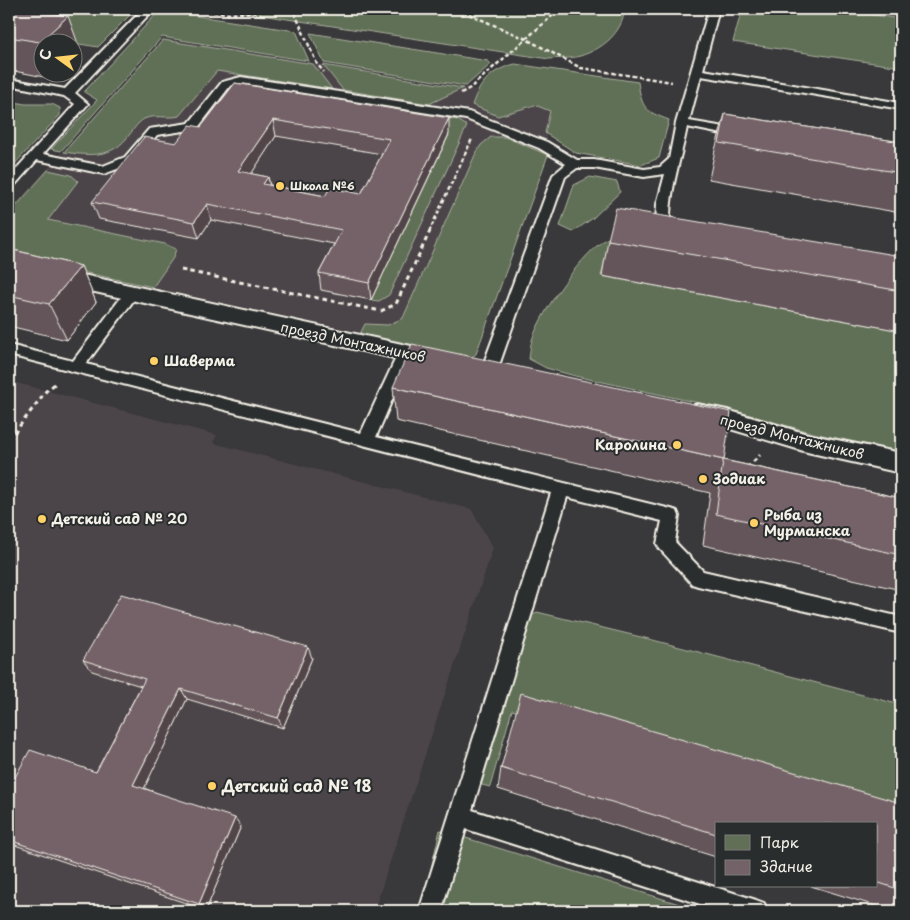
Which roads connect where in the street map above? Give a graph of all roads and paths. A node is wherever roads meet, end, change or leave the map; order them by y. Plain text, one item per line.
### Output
1 (149, 9) edge
2 (194, 9) edge
3 (457, 9) edge
4 (560, 9) edge
5 (714, 9) edge
6 (526, 39) junction
7 (317, 64) dead end
8 (695, 79) junction
9 (9, 82) edge
10 (470, 88) dead end
11 (68, 93) junction
12 (901, 106) edge
13 (480, 120) junction
14 (682, 123) junction
15 (758, 137) edge
16 (34, 156) junction
17 (675, 160) junction
18 (574, 164) junction
19 (9, 184) edge
20 (687, 240) edge
21 (9, 266) edge
22 (181, 270) dead end
23 (131, 294) junction
24 (9, 350) edge
25 (405, 353) junction
26 (76, 367) junction
27 (482, 369) joint
28 (680, 410) edge
29 (782, 435) junction
30 (9, 440) edge
31 (366, 441) junction
32 (901, 463) edge
33 (743, 472) edge
34 (560, 489) junction
35 (901, 625) edge
36 (460, 817) junction
37 (430, 911) edge
38 (756, 911) edge

1 - 11 lane
2 - 7 path
3 - 6 path
4 - 6 path
5 - 8 lane
6 - 8 path
6 - 10 path
8 - 12 lane
8 - 14 lane
9 - 11 lane
11 - 16 lane
13 - 16 lane
13 - 18 lane
13 - 22 path
14 - 15 lane
14 - 17 lane
16 - 19 lane
17 - 18 lane
17 - 20 lane
18 - 27 lane
21 - 23 street, проезд Монтажников
23 - 25 street, проезд Монтажников
23 - 26 lane
24 - 26 lane
25 - 27 street, проезд Монтажников
25 - 31 lane
26 - 30 path
26 - 31 lane
28 - 29 street, проезд Монтажников
29 - 32 street, проезд Монтажников
29 - 33 path
31 - 34 lane
34 - 35 lane
34 - 36 lane
36 - 37 lane
36 - 38 lane

